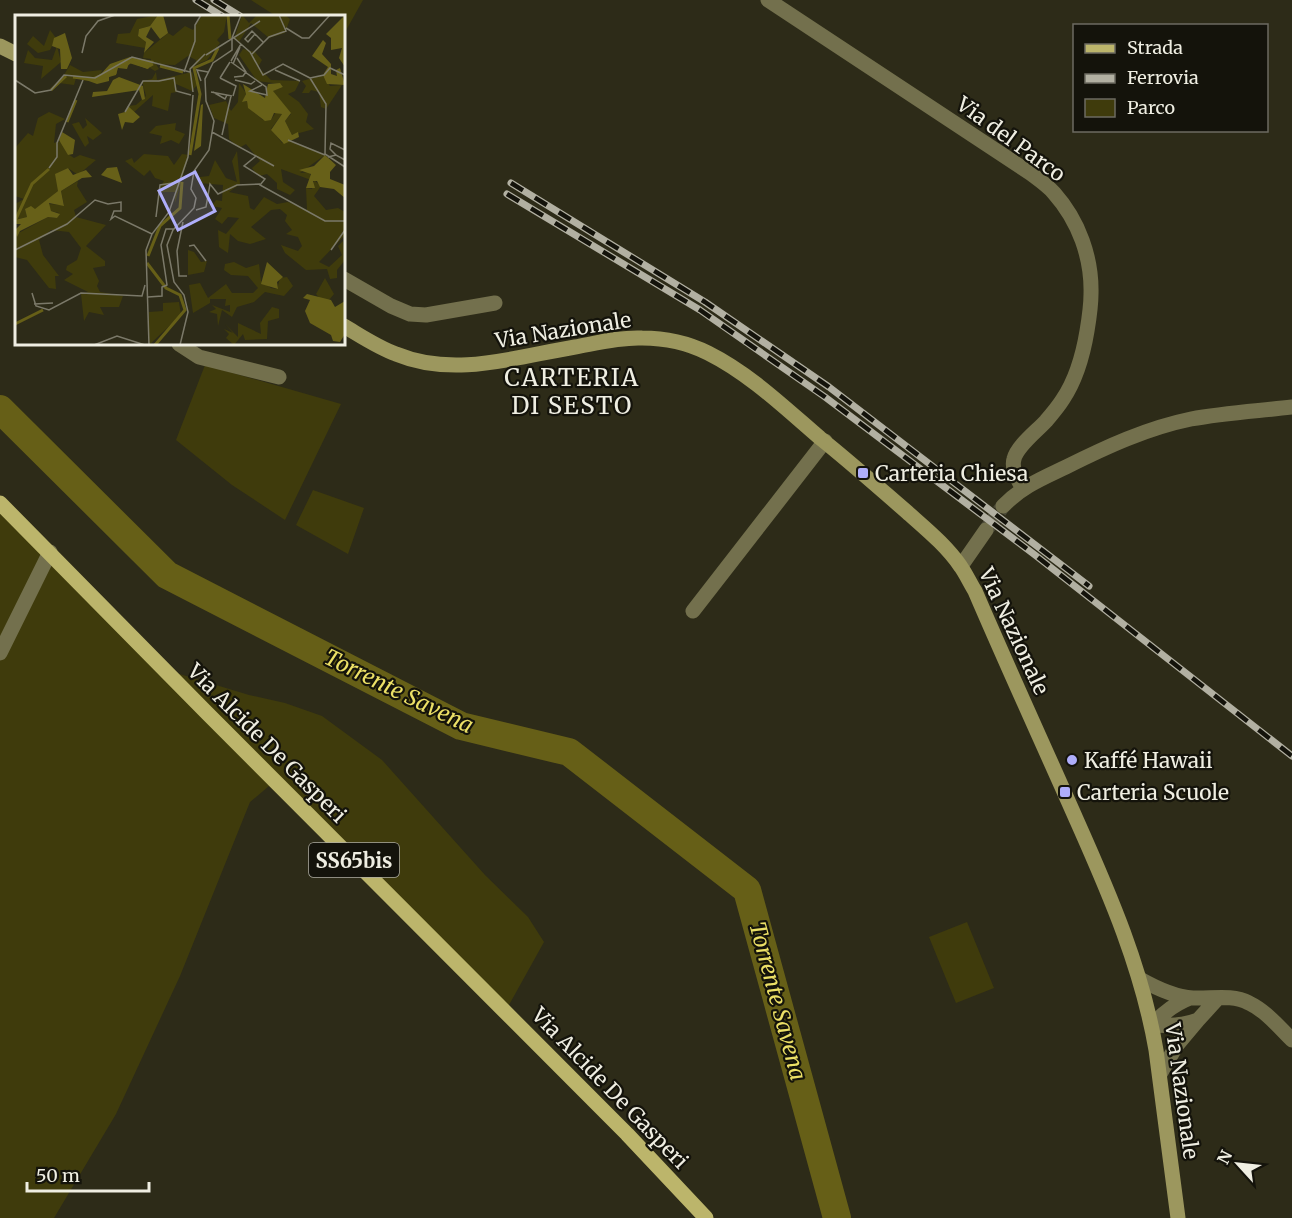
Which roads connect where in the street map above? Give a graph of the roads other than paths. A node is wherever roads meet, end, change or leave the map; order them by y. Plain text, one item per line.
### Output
1 (768, 0) edge
2 (0, 46) edge
3 (15, 54) edge
4 (345, 280) edge
5 (495, 303) dead end
6 (345, 327) edge
7 (181, 345) edge
8 (279, 377) dead end
9 (1292, 406) edge
10 (825, 441) junction
11 (1023, 489) junction
12 (0, 502) edge
13 (1004, 506) tunnel mouth
14 (986, 530) tunnel mouth
15 (50, 552) junction
16 (961, 566) junction
17 (693, 611) dead end
18 (0, 653) edge
19 (1140, 979) junction
20 (1190, 998) junction
21 (1218, 998) junction
22 (1198, 1020) junction
23 (1152, 1025) junction
24 (1292, 1040) edge
25 (1160, 1074) junction
26 (706, 1218) edge
27 (1178, 1218) edge

1 - 11 street, Via del Parco
2 - 3 main road
4 - 5 street, Via Nazionale
6 - 10 main road, Via Nazionale
7 - 8 street
9 - 11 street
10 - 16 main road, Via Nazionale
10 - 17 street
11 - 13 street
12 - 15 main road, Via Alcide De Gasperi / SS65bis
14 - 16 street
15 - 18 street
15 - 26 main road, Via Alcide De Gasperi / SS65bis
16 - 19 main road, Via Nazionale
19 - 20 street
19 - 23 main road, Via Nazionale
20 - 21 street
20 - 23 street
21 - 22 street
21 - 24 street
22 - 23 street
22 - 25 street
23 - 25 main road, Via Nazionale
25 - 27 main road, Via Nazionale

